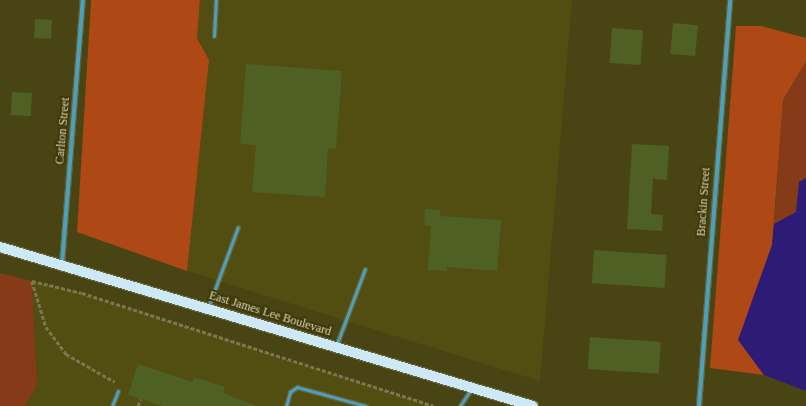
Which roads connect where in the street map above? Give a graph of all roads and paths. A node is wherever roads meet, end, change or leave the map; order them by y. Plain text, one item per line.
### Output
1 (83, 0) edge
2 (216, 0) edge
3 (727, 0) edge
4 (730, 0) edge
5 (214, 36) dead end
6 (238, 227) dead end
7 (0, 246) edge
8 (62, 264) junction
9 (365, 269) dead end
10 (208, 309) junction
11 (335, 348) junction
12 (471, 389) junction
13 (113, 390) dead end
14 (118, 391) dead end
15 (140, 399) dead end
16 (112, 406) edge
17 (138, 406) edge
18 (286, 406) edge
19 (366, 406) edge
20 (433, 406) edge
21 (460, 406) edge
22 (533, 406) edge
23 (699, 406) edge

1 - 8 street, Carlton Street
2 - 5 lane
3 - 4 street
4 - 23 street, Brackin Street
6 - 10 lane
7 - 8 main road, East James Lee Boulevard
8 - 10 main road, East James Lee Boulevard
9 - 11 lane
10 - 11 main road, East James Lee Boulevard
11 - 12 main road, East James Lee Boulevard
12 - 21 lane
12 - 22 main road, East James Lee Boulevard
13 - 20 path
14 - 16 lane
15 - 17 path
18 - 19 lane

